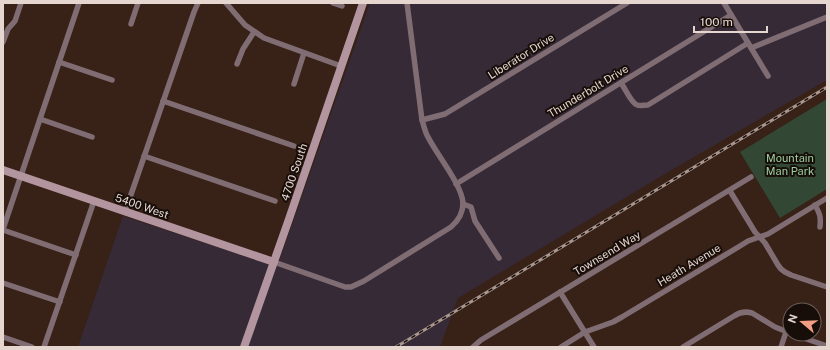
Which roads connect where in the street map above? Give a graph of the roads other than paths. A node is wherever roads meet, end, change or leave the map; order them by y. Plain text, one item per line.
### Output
1 (22, 3) edge
2 (80, 3) edge
3 (138, 3) edge
4 (198, 3) edge
5 (226, 3) edge
6 (333, 3) edge
7 (363, 3) edge
8 (407, 3) edge
9 (627, 3) edge
10 (724, 3) edge
11 (342, 6) dead end
12 (731, 15) junction
13 (827, 17) edge
14 (131, 24) dead end
15 (254, 32) junction
16 (3, 42) edge
17 (750, 45) junction
18 (304, 53) junction
19 (59, 62) junction
20 (237, 64) dead end
21 (341, 66) junction
22 (768, 76) dead end
23 (112, 80) dead end
24 (621, 83) junction
25 (294, 84) dead end
26 (163, 101) junction
27 (40, 119) junction
28 (422, 120) junction
29 (92, 137) dead end
30 (294, 146) dead end
31 (144, 156) junction
32 (3, 170) edge
33 (21, 176) junction
34 (751, 177) dead end
35 (456, 184) junction
36 (730, 191) junction
37 (827, 198) edge
38 (94, 201) junction
39 (275, 201) dead end
40 (463, 204) junction
41 (815, 206) junction
42 (125, 212) junction
43 (820, 227) dead end
44 (3, 230) edge
45 (760, 237) junction
46 (76, 255) junction
47 (499, 258) dead end
48 (274, 262) junction
49 (3, 283) edge
50 (827, 287) edge
51 (560, 292) junction
52 (60, 302) junction
53 (782, 330) edge
54 (585, 332) junction
55 (3, 337) edge
56 (815, 342) edge
57 (827, 346) edge
58 (32, 347) edge
59 (44, 347) edge
60 (244, 347) edge
61 (473, 347) edge
62 (561, 347) edge
63 (594, 347) edge
64 (683, 347) edge

1 - 16 street
2 - 19 street
3 - 14 street
4 - 26 street
5 - 15 street
6 - 11 street
7 - 21 main road, 4700 South
8 - 28 street
9 - 28 street, Liberator Drive
10 - 12 street
12 - 17 street
12 - 24 street, Thunderbolt Drive
13 - 17 street
15 - 18 street
15 - 20 street
17 - 22 street
17 - 24 street
18 - 21 street
18 - 25 street
19 - 23 street
19 - 27 street
21 - 48 main road, 4700 South
24 - 35 street, Thunderbolt Drive
26 - 30 street
26 - 31 street
27 - 29 street
27 - 33 street
28 - 35 street
31 - 39 street
31 - 42 street
32 - 33 main road, 5400 West
33 - 38 main road, 5400 West
33 - 44 street
34 - 36 street, Townsend Way
35 - 40 street
36 - 45 street
36 - 51 street, Townsend Way
37 - 41 street, Heath Avenue
38 - 42 main road, 5400 West
38 - 46 street
40 - 47 street
40 - 48 street
41 - 43 street
41 - 45 street, Heath Avenue
42 - 48 main road, 5400 West
44 - 46 street
45 - 50 street
45 - 54 street, Heath Avenue
46 - 52 street
48 - 60 main road, 4700 South
49 - 52 street
51 - 54 street
51 - 61 street, Townsend Way
52 - 59 street
53 - 64 street
54 - 62 street, Heath Avenue
54 - 63 street
55 - 58 street
56 - 57 street

